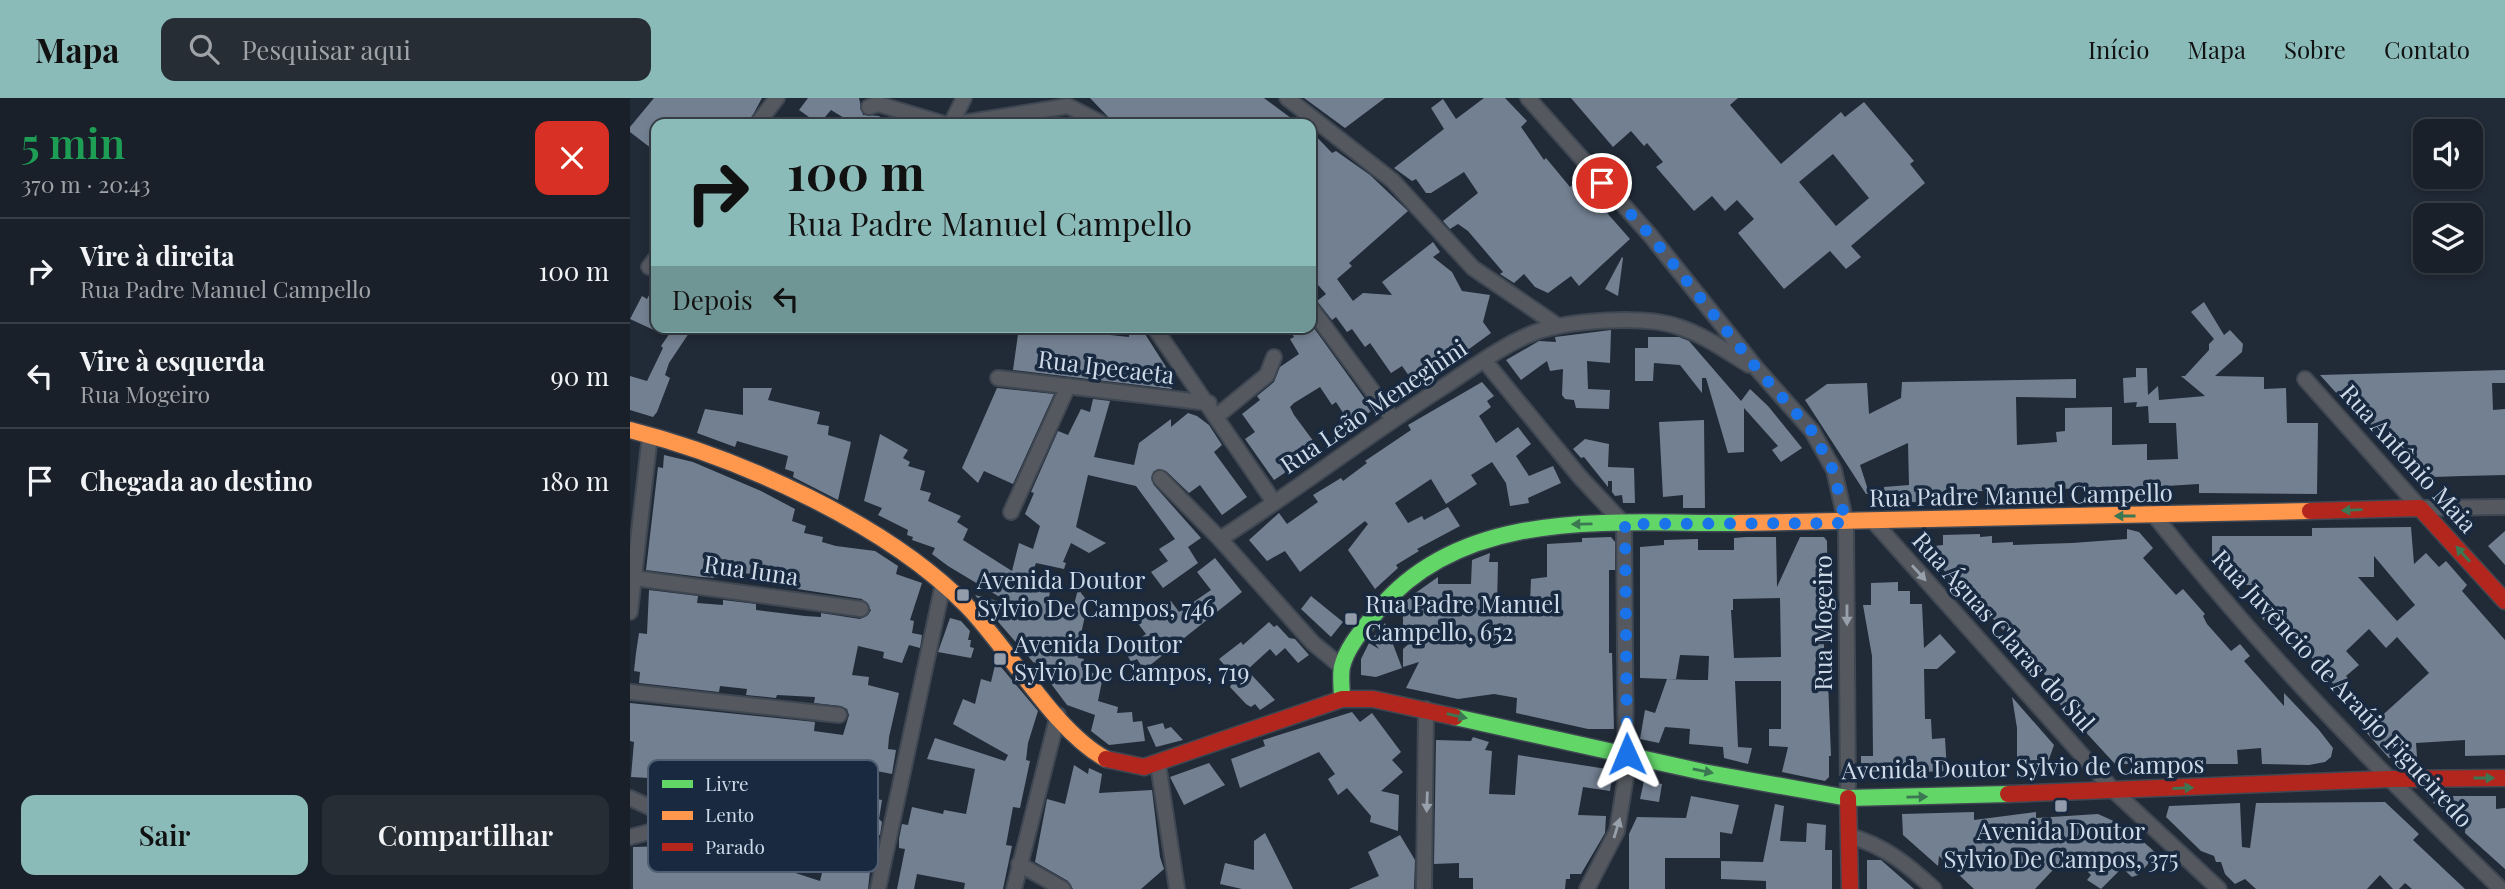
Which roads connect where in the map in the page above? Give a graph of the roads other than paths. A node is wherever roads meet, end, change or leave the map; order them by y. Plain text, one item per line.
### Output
1 (777, 98) edge
2 (964, 98) edge
3 (1287, 98) edge
4 (1528, 98) edge
5 (869, 107) dead end
6 (761, 119) edge
7 (928, 119) edge
8 (956, 119) edge
9 (988, 119) edge
10 (1093, 119) edge
11 (1314, 119) edge
12 (1316, 121) edge
13 (1316, 315) edge
14 (1558, 326) junction
15 (1158, 333) edge
16 (1274, 357) dead end
17 (1484, 360) junction
18 (1758, 370) junction
19 (998, 378) dead end
20 (2305, 379) dead end
21 (1068, 386) junction
22 (1213, 410) junction
23 (1393, 419) junction
24 (630, 430) edge
25 (650, 435) junction
26 (1160, 478) dead end
27 (1274, 502) junction
28 (2505, 507) edge
29 (2420, 508) junction
30 (1011, 512) dead end
31 (2154, 515) junction
32 (1874, 522) junction
33 (1846, 523) junction
34 (1625, 524) junction
35 (1220, 539) junction
36 (634, 578) junction
37 (943, 584) junction
38 (2505, 601) edge
39 (862, 610) dead end
40 (630, 612) edge
41 (1342, 667) junction
42 (630, 692) edge
43 (1342, 699) junction
44 (1426, 709) junction
45 (839, 715) dead end
46 (1058, 715) junction
47 (1627, 754) junction
48 (1158, 764) junction
49 (2505, 778) edge
50 (2389, 779) junction
51 (2115, 792) junction
52 (630, 798) edge
53 (1848, 798) junction
54 (648, 806) edge
55 (648, 834) edge
56 (1850, 836) junction
57 (630, 837) edge
58 (1020, 864) junction
59 (878, 889) edge
60 (1014, 889) edge
61 (1063, 889) edge
62 (1177, 889) edge
63 (1424, 889) edge
64 (1587, 889) edge
65 (1850, 889) edge
66 (1934, 889) edge
67 (2220, 889) edge
68 (2501, 889) edge

1 - 6 street
2 - 8 street
3 - 11 street
4 - 18 street, Rua Mogeiro
5 - 7 street
9 - 10 street
12 - 14 street
13 - 23 street
14 - 17 street, Rua Leão Meneghini
14 - 18 street, Rua Leão Meneghini
15 - 22 street
16 - 22 street
17 - 23 street, Rua Leão Meneghini
17 - 34 street
18 - 33 street, Rua Mogeiro
19 - 21 street, Rua Ipecaeta
20 - 29 street, Rua Antônio Maia
21 - 22 street, Rua Ipecaeta
21 - 30 street
22 - 27 street
23 - 27 street, Rua Leão Meneghini
24 - 25 main road, Avenida Doutor Sylvio de Campos
25 - 36 street
25 - 37 main road, Avenida Doutor Sylvio de Campos
26 - 35 street
27 - 35 street, Rua Leão Meneghini
28 - 29 street, Rua Padre Manuel Campello
29 -> 31 main road, Rua Padre Manuel Campello
38 -> 29 main road, Rua Antônio Maia
31 -> 32 main road, Rua Padre Manuel Campello
31 - 50 street, Rua Juvêncio de Araújo Figueiredo
32 - 33 main road, Rua Padre Manuel Campello
32 -> 51 street, Rua Águas Claras do Sul
33 - 34 main road, Rua Padre Manuel Campello
33 -> 53 street, Rua Mogeiro
34 -> 41 main road, Rua Padre Manuel Campello
34 - 47 street
35 - 41 street
36 - 39 street, Rua Iuna
36 - 40 street
37 - 46 main road, Avenida Doutor Sylvio de Campos
37 - 59 street
41 - 43 main road
42 - 45 street
43 - 44 main road, Avenida Doutor Sylvio de Campos
43 - 48 main road, Avenida Doutor Sylvio de Campos
44 -> 47 main road, Avenida Doutor Sylvio de Campos
44 -> 63 street
46 - 48 main road, Avenida Doutor Sylvio de Campos
46 - 58 street
47 -> 53 main road, Avenida Doutor Sylvio de Campos
64 -> 47 street
48 - 62 street
50 -> 49 main road, Avenida Doutor Sylvio de Campos
51 -> 50 main road, Avenida Doutor Sylvio de Campos
50 - 68 street, Rua Juvêncio de Araújo Figueiredo
53 -> 51 main road, Avenida Doutor Sylvio de Campos
51 - 67 street, Rua Águas Claras do Sul
52 - 54 street
53 - 56 main road
55 - 57 street
56 - 65 main road
56 - 66 street
58 - 60 street
58 - 61 street

